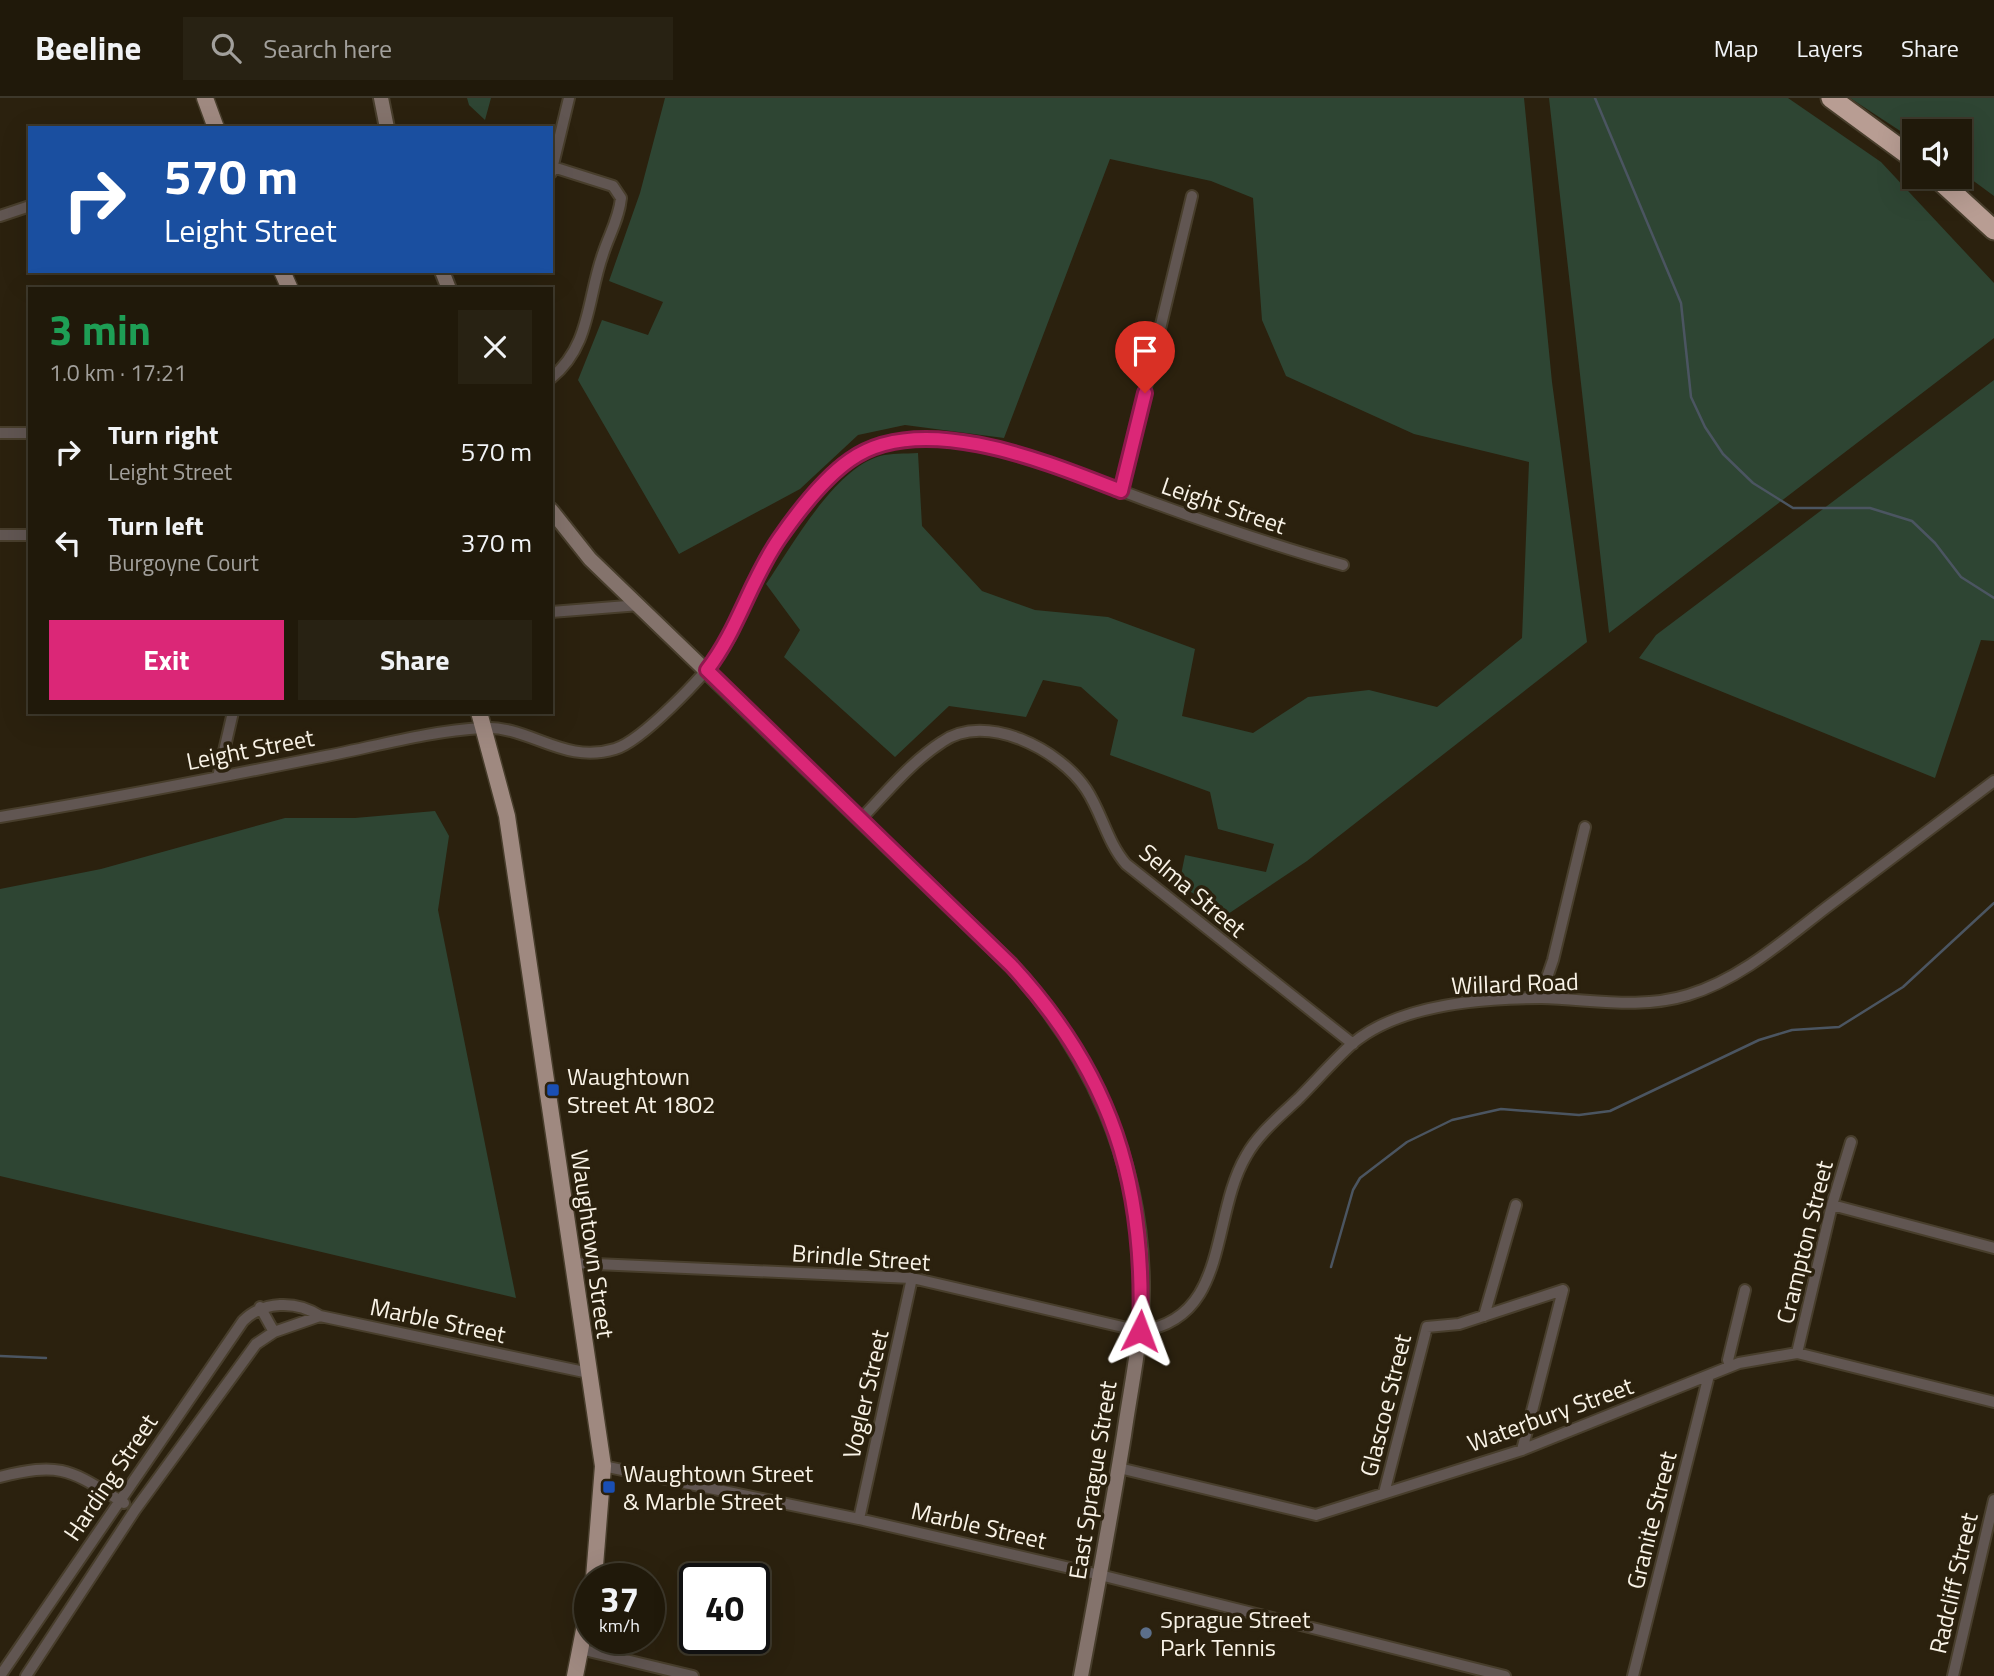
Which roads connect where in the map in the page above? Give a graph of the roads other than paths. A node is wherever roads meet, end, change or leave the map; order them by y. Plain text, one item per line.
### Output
1 (205, 98) edge
2 (381, 98) edge
3 (569, 98) edge
4 (1831, 98) edge
5 (215, 126) edge
6 (387, 126) edge
7 (1902, 150) edge
8 (553, 166) edge
9 (553, 170) edge
10 (1949, 189) edge
11 (1192, 196) dead end
12 (28, 207) edge
13 (0, 216) edge
14 (1994, 230) edge
15 (553, 375) edge
16 (0, 433) edge
17 (28, 433) edge
18 (1121, 491) junction
19 (553, 513) edge
20 (0, 535) edge
21 (28, 535) edge
22 (1343, 565) dead end
23 (640, 605) junction
24 (553, 612) edge
25 (707, 670) junction
26 (233, 714) edge
27 (482, 720) edge
28 (218, 777) junction
29 (1994, 781) edge
30 (0, 817) edge
31 (861, 819) junction
32 (1585, 827) dead end
33 (1540, 998) junction
34 (1353, 1044) junction
35 (1851, 1142) dead end
36 (1516, 1205) dead end
37 (1832, 1205) junction
38 (1994, 1248) edge
39 (573, 1263) junction
40 (912, 1278) junction
41 (1745, 1290) dead end
42 (260, 1307) junction
43 (320, 1316) junction
44 (1484, 1316) junction
45 (1140, 1331) junction
46 (274, 1332) junction
47 (1797, 1353) junction
48 (1730, 1366) junction
49 (589, 1373) junction
50 (1709, 1375) junction
51 (1994, 1402) edge
52 (1522, 1450) junction
53 (603, 1466) junction
54 (1119, 1468) junction
55 (0, 1477) edge
56 (1384, 1493) junction
57 (1994, 1500) edge
58 (120, 1501) junction
59 (135, 1510) junction
60 (859, 1519) junction
61 (595, 1563) edge
62 (1100, 1575) junction
63 (579, 1654) edge
64 (601, 1654) edge
65 (0, 1676) edge
66 (26, 1676) edge
67 (575, 1676) edge
68 (693, 1676) edge
69 (1081, 1676) edge
70 (1505, 1676) edge
71 (1633, 1676) edge
72 (1953, 1676) edge

1 - 5 main road
2 - 6 street
3 - 8 street
4 - 7 highway
9 - 15 street
10 - 14 highway
11 - 18 street
12 - 13 street
16 - 17 street
18 - 22 street, Leight Street
18 - 25 street, Leight Street
19 - 23 street, East Sprague Street
20 - 21 street
23 - 24 street
23 - 25 street, East Sprague Street
25 - 27 street, Leight Street
25 - 31 street, East Sprague Street
26 - 28 street
27 - 28 street, Leight Street
27 - 39 main road, Waughtown Street
28 - 30 street, Leight Street
29 - 33 street, Willard Road
31 - 34 street, Selma Street
31 - 45 street, East Sprague Street
32 - 33 street
33 - 34 street, Willard Road
34 - 45 street, Willard Road
35 - 37 street, Crampton Street
36 - 44 street
37 - 38 street
37 - 47 street, Crampton Street
39 - 40 street, Brindle Street
39 - 49 main road, Waughtown Street
40 - 45 street, Brindle Street
40 - 60 street, Vogler Street
41 - 48 street
42 - 43 street, Marble Street
42 - 46 street
42 - 58 street, Harding Street
43 - 46 street
43 - 49 street, Marble Street
44 - 52 street
44 - 56 street, Glascoe Street
45 - 54 street, East Sprague Street
46 - 59 street, Harding Street
47 - 48 street, Waterbury Street
47 - 51 street, Waterbury Street
48 - 50 street, Waterbury Street
49 - 53 main road, Waughtown Street
50 - 52 street, Waterbury Street
50 - 71 street, Granite Street
52 - 56 street, Waterbury Street
53 - 60 street, Marble Street
53 - 61 main road, Waughtown Street
54 - 56 street, Waterbury Street
54 - 62 street, East Sprague Street
55 - 58 street
57 - 72 street, Radcliff Street
58 - 59 street
58 - 65 street, Harding Street
59 - 66 street, Harding Street
60 - 62 street, Marble Street
62 - 69 street, East Sprague Street
62 - 70 street, Marble Street
63 - 67 main road
64 - 68 street

